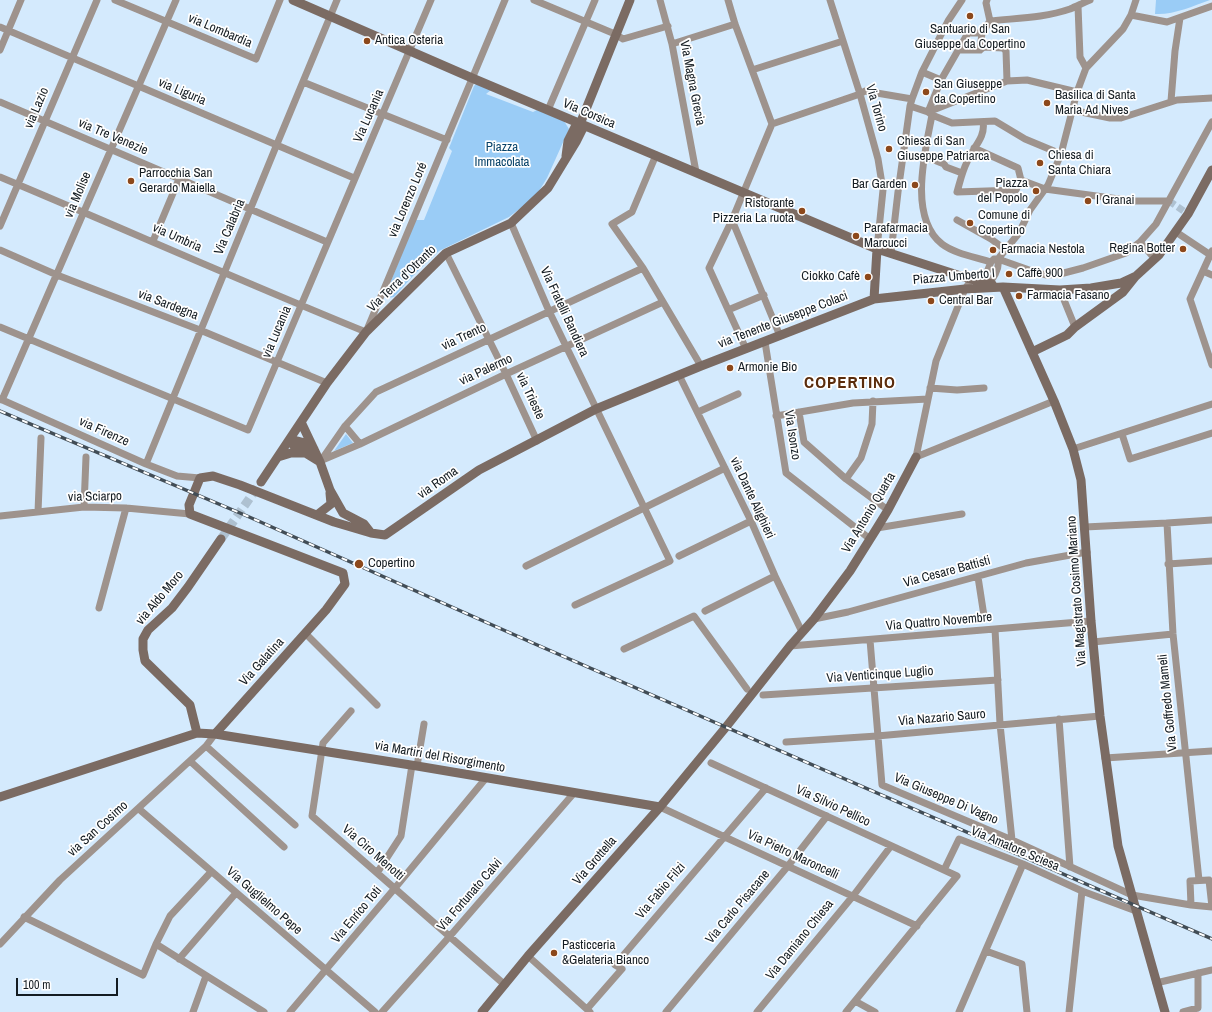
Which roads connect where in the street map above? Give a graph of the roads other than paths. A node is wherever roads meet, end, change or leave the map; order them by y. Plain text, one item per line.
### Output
1 (21, 0) edge
2 (97, 0) edge
3 (115, 0) edge
4 (176, 0) edge
5 (280, 0) edge
6 (293, 0) edge
7 (337, 0) edge
8 (431, 0) edge
9 (505, 0) edge
10 (534, 0) edge
11 (595, 0) edge
12 (630, 0) edge
13 (660, 0) edge
14 (728, 0) edge
15 (830, 0) edge
16 (962, 0) edge
17 (987, 0) edge
18 (1090, 0) edge
19 (1136, 0) edge
20 (1078, 6) junction
21 (1212, 6) edge
22 (1132, 15) junction
23 (330, 16) junction
24 (1180, 18) junction
25 (166, 21) junction
26 (990, 21) junction
27 (586, 22) junction
28 (735, 24) junction
29 (668, 26) junction
30 (0, 27) edge
31 (9, 30) junction
32 (982, 33) junction
33 (615, 34) junction
34 (843, 41) junction
35 (672, 44) junction
36 (0, 50) edge
37 (958, 50) junction
38 (980, 50) junction
39 (410, 51) junction
40 (72, 57) junction
41 (1086, 68) junction
42 (752, 70) junction
43 (922, 72) junction
44 (472, 78) junction
45 (941, 80) junction
46 (1007, 81) junction
47 (303, 82) junction
48 (138, 86) junction
49 (1077, 92) junction
50 (860, 94) junction
51 (1212, 98) edge
52 (1171, 101) junction
53 (0, 102) edge
54 (911, 102) junction
55 (548, 110) junction
56 (1072, 110) junction
57 (383, 114) junction
58 (930, 114) junction
59 (45, 121) junction
60 (986, 121) junction
61 (1212, 122) edge
62 (580, 124) junction
63 (772, 124) junction
64 (447, 140) junction
65 (277, 144) junction
66 (974, 148) junction
67 (111, 149) junction
68 (1061, 154) junction
69 (656, 155) junction
70 (924, 156) junction
71 (1212, 170) edge
72 (696, 172) junction
73 (962, 173) junction
74 (0, 177) edge
75 (354, 178) junction
76 (179, 179) junction
77 (1020, 180) junction
78 (18, 184) junction
79 (1045, 189) junction
80 (884, 190) junction
81 (742, 192) junction
82 (898, 192) junction
83 (1169, 201) junction
84 (251, 210) junction
85 (84, 212) junction
86 (732, 220) junction
87 (957, 220) dead end
88 (511, 223) junction
89 (0, 226) edge
90 (1176, 232) junction
91 (153, 241) junction
92 (327, 242) junction
93 (1140, 242) junction
94 (877, 249) junction
95 (0, 250) edge
96 (1006, 250) junction
97 (446, 253) junction
98 (891, 253) junction
99 (1211, 254) edge
100 (1155, 259) junction
101 (995, 260) junction
102 (643, 268) junction
103 (1203, 271) junction
104 (225, 272) junction
105 (57, 275) junction
106 (1212, 275) edge
107 (1136, 276) junction
108 (962, 277) junction
109 (972, 280) junction
110 (985, 284) junction
111 (1105, 286) junction
112 (1003, 287) junction
113 (962, 289) junction
114 (1060, 290) junction
115 (764, 295) junction
116 (874, 299) junction
117 (663, 302) junction
118 (1108, 302) junction
119 (301, 305) junction
120 (728, 310) junction
121 (549, 311) junction
122 (0, 327) edge
123 (1075, 327) junction
124 (200, 330) junction
125 (366, 332) junction
126 (780, 336) junction
127 (489, 338) junction
128 (29, 340) junction
129 (765, 342) junction
130 (566, 346) junction
131 (746, 349) junction
132 (1032, 352) junction
133 (1211, 361) edge
134 (277, 363) junction
135 (701, 366) junction
136 (506, 374) junction
137 (680, 375) junction
138 (327, 383) junction
139 (930, 388) junction
140 (984, 388) dead end
141 (738, 394) dead end
142 (1, 399) edge
143 (173, 399) junction
144 (928, 399) junction
145 (1054, 401) junction
146 (873, 402) junction
147 (1212, 404) edge
148 (596, 409) junction
149 (698, 412) junction
150 (799, 412) junction
151 (776, 416) junction
152 (301, 422) junction
153 (345, 426) junction
154 (1212, 433) edge
155 (1122, 434) junction
156 (41, 438) dead end
157 (290, 439) junction
158 (537, 441) junction
159 (360, 444) junction
160 (1074, 450) junction
161 (310, 451) junction
162 (86, 457) dead end
163 (278, 457) junction
164 (916, 457) junction
165 (320, 462) junction
166 (146, 464) junction
167 (725, 468) junction
168 (200, 478) junction
169 (846, 479) junction
170 (261, 482) tunnel mouth
171 (330, 490) junction
172 (331, 504) junction
173 (84, 507) junction
174 (644, 507) junction
175 (126, 508) junction
176 (888, 510) junction
177 (38, 512) junction
178 (343, 513) junction
179 (190, 514) junction
180 (962, 514) dead end
181 (0, 516) edge
182 (317, 516) junction
183 (1212, 520) edge
184 (334, 522) junction
185 (751, 522) junction
186 (1167, 523) junction
187 (1085, 527) junction
188 (877, 528) junction
189 (371, 534) junction
190 (221, 539) tunnel mouth
191 (870, 539) junction
192 (1087, 552) junction
193 (679, 556) dead end
194 (1212, 561) edge
195 (1168, 564) junction
196 (526, 566) dead end
197 (775, 576) junction
198 (978, 577) junction
199 (575, 605) dead end
200 (99, 608) dead end
201 (705, 611) dead end
202 (984, 616) dead end
203 (814, 619) junction
204 (1091, 621) junction
205 (995, 629) junction
206 (802, 632) junction
207 (305, 633) junction
208 (1173, 634) junction
209 (870, 640) junction
210 (1093, 642) junction
211 (790, 646) junction
212 (624, 650) dead end
213 (998, 680) junction
214 (874, 687) junction
215 (747, 689) dead end
216 (763, 696) dead end
217 (378, 705) dead end
218 (351, 711) dead end
219 (1100, 716) junction
220 (1059, 719) junction
221 (424, 724) dead end
222 (1000, 724) junction
223 (726, 727) joint
224 (197, 733) junction
225 (215, 734) junction
226 (878, 736) junction
227 (786, 742) dead end
228 (206, 746) junction
229 (322, 750) junction
230 (1212, 751) edge
231 (1185, 754) junction
232 (1106, 758) junction
233 (190, 761) junction
234 (711, 763) dead end
235 (414, 765) junction
236 (486, 778) junction
237 (766, 788) junction
238 (574, 793) junction
239 (0, 797) edge
240 (660, 807) junction
241 (139, 808) junction
242 (827, 816) junction
243 (295, 825) dead end
244 (725, 837) junction
245 (1012, 840) junction
246 (891, 846) junction
247 (284, 847) dead end
248 (1023, 864) junction
249 (788, 866) junction
250 (1070, 867) junction
251 (944, 870) junction
252 (211, 872) junction
253 (377, 873) junction
254 (1199, 880) junction
255 (395, 888) junction
256 (1082, 892) junction
257 (236, 893) junction
258 (1132, 895) junction
259 (853, 896) junction
260 (1191, 906) junction
261 (1212, 907) edge
262 (1135, 908) junction
263 (24, 917) junction
264 (916, 926) junction
265 (450, 936) junction
266 (0, 944) edge
267 (156, 944) junction
268 (986, 951) junction
269 (528, 956) junction
270 (179, 959) junction
271 (326, 970) junction
272 (1212, 970) edge
273 (1198, 973) junction
274 (206, 976) junction
275 (1156, 983) junction
276 (505, 985) junction
277 (855, 1001) junction
278 (589, 1011) edge
279 (193, 1012) edge
280 (264, 1012) edge
281 (290, 1012) edge
282 (375, 1012) edge
283 (382, 1012) edge
284 (482, 1012) edge
285 (666, 1012) edge
286 (757, 1012) edge
287 (846, 1012) edge
288 (875, 1012) edge
289 (959, 1012) edge
290 (1027, 1012) edge
291 (1069, 1012) edge
292 (1165, 1012) edge
293 (1183, 1012) edge

1 - 31 street
2 - 40 street, via Lazio
3 - 25 street, via Lombardia
4 - 25 street, via Molise
5 - 25 street, via Lombardia
6 - 23 street, Via Corsica
7 - 23 street, Via Calabria
8 - 39 street, Via Lucania
9 - 44 street, via Lorenzo Loré
10 - 27 street
11 - 27 street
12 - 33 street
13 - 29 street, Via Magna Grecia
14 - 28 street
15 - 34 street, Via Torino
16 - 43 street
17 - 26 street
18 - 20 street
19 - 22 street
20 - 26 street
20 - 41 street
21 - 24 street
22 - 24 street
22 - 41 street
23 - 39 street, Via Corsica
23 - 47 street, Via Calabria
24 - 52 street
25 - 48 street, via Molise
26 - 32 street
27 - 33 street
27 - 55 street
28 - 35 street
28 - 42 street
29 - 33 street
29 - 35 street, Via Magna Grecia
30 - 31 street, via Liguria
31 - 36 street
31 - 40 street, via Liguria
32 - 37 street
32 - 38 street
33 - 62 street
34 - 42 street
34 - 50 street, Via Torino
35 - 72 street, Via Magna Grecia
37 - 38 street
37 - 45 street
38 - 46 street
39 - 44 street, Via Corsica
39 - 57 street, Via Lucania
40 - 48 street, via Liguria
40 - 59 street, via Lazio
41 - 49 street
42 - 63 street
43 - 45 street
43 - 54 street
44 - 55 street, Via Corsica
44 - 64 street, via Lorenzo Loré
45 - 58 street
46 - 49 street
46 - 58 street
47 - 57 street
47 - 65 street, Via Calabria
48 - 65 street, via Liguria
48 - 67 street, via Molise
49 - 56 street
50 - 54 street
50 - 63 street
50 - 80 street, Via Torino
51 - 52 street
52 - 56 street
53 - 59 street, via Tre Venezie
54 - 58 street
54 - 82 street
55 - 62 street, Via Corsica
56 - 68 street
57 - 64 street
57 - 75 street, Via Lucania
58 - 60 street
58 - 70 street
59 - 67 street, via Tre Venezie
59 - 78 street, via Lazio
60 - 66 street
60 - 68 street
61 - 83 street
62 - 69 street, Via Corsica
62 - 88 street, Via Terra d'Otranto
63 - 81 street
64 - 125 street, via Lorenzo Loré
65 - 75 street, via Liguria
65 - 84 street, Via Calabria
66 - 73 street
66 - 77 street
67 - 76 street, via Tre Venezie
67 - 85 street, via Molise
68 - 79 street
69 - 72 street, Via Corsica
69 - 102 street
70 - 73 street
70 - 101 street
71 - 90 street
72 - 81 street, Via Corsica
73 - 77 street
74 - 78 street, via Umbria
75 - 92 street, Via Lucania
76 - 84 street, via Tre Venezie
76 - 91 street
77 - 79 street
78 - 85 street, via Umbria
78 - 89 street, via Lazio
79 - 83 street
79 - 96 street
80 - 82 street
80 - 94 street, Via Torino
81 - 86 street
81 - 94 street, Via Corsica
82 - 98 street
83 - 93 street
84 - 92 street, via Tre Venezie
84 - 104 street, Via Calabria
85 - 91 street, via Umbria
85 - 105 street, via Molise
86 - 115 street
86 - 120 street
87 - 96 street
88 - 97 street, Via Terra d'Otranto
88 - 121 street, Via Fratelli Bandiera
90 - 99 street
90 - 100 street
91 - 104 street, via Umbria
92 - 119 street, via Lucania
93 - 100 street
93 - 101 street
94 - 98 street, Piazza Umberto I
94 - 116 street
95 - 105 street, via Sardegna
96 - 101 street
97 - 125 street, Via Terra d'Otranto
97 - 127 street, via Trieste
98 - 108 street, Piazza Umberto I
99 - 103 street
100 - 107 street
101 - 110 street
102 - 117 street
102 - 121 street, via Trento
103 - 106 street
103 - 133 street
104 - 119 street, via Umbria
104 - 124 street, Via Calabria
105 - 124 street, via Sardegna
105 - 128 street, via Molise
107 - 111 street, Piazza Umberto I
107 - 118 street
108 - 109 street, Piazza Umberto I
108 - 113 street
109 - 110 street, Piazza Umberto I
109 - 113 street, Via Antonio Quarta
110 - 112 street, Piazza Umberto I
110 - 113 street, Piazza Umberto I
111 - 114 street, Piazza Umberto I
111 - 118 street
112 - 114 street, Piazza Umberto I
112 - 132 street, Via Magistrato Cosimo Mariano
113 - 116 street, Piazza Umberto I
113 - 139 street, Via Antonio Quarta
114 - 123 street
115 - 120 street
115 - 126 street
116 - 126 street, via Tenente Giuseppe Colaci
117 - 130 street, via Palermo
117 - 135 street
118 - 123 street
119 - 125 street, via Umbria
119 - 134 street, via Lucania
120 - 131 street
121 - 127 street, via Trento
121 - 130 street, Via Fratelli Bandiera
122 - 128 street
123 - 132 street
124 - 134 street, via Sardegna
124 - 143 street, Via Calabria
125 - 138 street
126 - 129 street, via Tenente Giuseppe Colaci
127 - 136 street, via Trieste
127 - 153 street, via Trento
128 - 142 street, via Molise
128 - 143 street
129 - 131 street, via Tenente Giuseppe Colaci
129 - 151 street, Via Isonzo
130 - 136 street, via Palermo
130 - 148 street, Via Fratelli Bandiera
131 - 135 street, via Tenente Giuseppe Colaci
132 - 145 street, Via Magistrato Cosimo Mariano
134 - 138 street, via Sardegna
134 - 143 street, via Lucania
135 - 137 street, via Roma
136 - 158 street, via Trieste
136 - 159 street, via Palermo
137 - 148 street, via Roma
137 - 149 street, via Dante Alighieri
138 - 152 street
139 - 140 street
139 - 144 street, Via Antonio Quarta
141 - 149 street
142 - 166 street, via Firenze
143 - 166 street, Via Calabria
144 - 146 street
144 - 164 street, Via Antonio Quarta
145 - 160 street, Via Magistrato Cosimo Mariano
145 - 164 street
146 - 150 street
146 - 169 street
147 - 155 street
148 - 158 street, via Roma
148 - 174 street, Via Fratelli Bandiera
149 - 167 street, via Dante Alighieri
150 - 151 street
150 - 169 street
151 - 191 street, Via Isonzo
152 - 157 street
152 - 161 street
153 - 159 street
153 - 165 street, via Trento
154 - 155 street
155 - 160 street
156 - 177 street
157 - 161 street
157 - 163 street
158 - 189 street, via Roma
159 - 165 street, via Palermo
160 - 187 street, Via Magistrato Cosimo Mariano
161 - 163 street
161 - 165 street
162 - 173 street
163 - 170 street
164 - 176 street, Via Antonio Quarta
165 - 171 street
166 - 168 street, via Firenze
167 - 174 street
167 - 185 street, via Dante Alighieri
168 - 179 street
168 - 182 street, via Roma
169 - 176 street
171 - 172 street
171 - 178 street
172 - 182 street
172 - 184 street
173 - 175 street, via Sciarpo
173 - 177 street, via Sciarpo
174 - 196 street
174 - 199 street, Via Fratelli Bandiera
175 - 179 street, via Sciarpo
175 - 200 street
176 - 188 street, Via Antonio Quarta
177 - 181 street, via Sciarpo
178 - 184 street
178 - 189 street
179 - 207 street, Via Galatina
180 - 188 street
182 - 184 street, via Roma
183 - 186 street
184 - 189 street, via Roma
185 - 193 street
185 - 197 street, via Dante Alighieri
186 - 187 street
186 - 195 street, Via Goffredo Mameli
187 - 192 street, Via Magistrato Cosimo Mariano
188 - 191 street, Via Antonio Quarta
190 - 224 street, via Aldo Moro
191 - 203 street, Via Antonio Quarta
192 - 198 street, Via Cesare Battisti
192 - 204 street, Via Magistrato Cosimo Mariano
194 - 195 street
195 - 208 street, Via Goffredo Mameli
197 - 201 street
197 - 206 street, via Dante Alighieri
198 - 202 street
198 - 203 street, Via Cesare Battisti
203 - 206 street, Via Antonio Quarta
204 - 205 street, Via Quattro Novembre
204 - 210 street, Via Magistrato Cosimo Mariano
205 - 209 street, Via Quattro Novembre
205 - 213 street
206 - 211 street, Via Antonio Quarta
207 - 217 street
207 - 225 street, Via Galatina
208 - 210 street
208 - 231 street, Via Goffredo Mameli
209 - 211 street, Via Quattro Novembre
209 - 214 street, Via Giuseppe Di Vagno
210 - 219 street, Via Magistrato Cosimo Mariano
211 - 223 street, Via Antonio Quarta
212 - 215 street
213 - 214 street, Via Venticinque Luglio
213 - 222 street
214 - 216 street, Via Venticinque Luglio
214 - 226 street, Via Giuseppe Di Vagno
218 - 229 street, Via Ciro Menotti
219 - 220 street, Via Nazario Sauro
219 - 232 street, Via Magistrato Cosimo Mariano
220 - 222 street, Via Nazario Sauro
220 - 250 street
221 - 235 street
222 - 226 street, Via Nazario Sauro
222 - 245 street
223 - 240 street, Via Grottella
224 - 225 street
224 - 239 street
225 - 228 street, via San Cosimo
225 - 229 street, via Martiri del Risorgimento
226 - 227 street, Via Nazario Sauro
226 - 245 street, Via Giuseppe Di Vagno
228 - 233 street, via San Cosimo
228 - 243 street
229 - 235 street, via Martiri del Risorgimento
229 - 253 street, Via Ciro Menotti
230 - 231 street
231 - 232 street
231 - 254 street, Via Goffredo Mameli
232 - 258 street, Via Magistrato Cosimo Mariano
233 - 241 street, via San Cosimo
233 - 247 street
234 - 237 street, Via Silvio Pellico
235 - 236 street, via Martiri del Risorgimento
235 - 253 street
236 - 238 street, via Martiri del Risorgimento
236 - 255 street, Via Enrico Toti
237 - 242 street, Via Silvio Pellico
237 - 244 street, Via Fabio Filzi
238 - 240 street, via Martiri del Risorgimento
238 - 265 street, Via Fortunato Calvi
240 - 244 street, Via Pietro Maroncelli
240 - 269 street, Via Grottella
241 - 252 street, Via Guglielmo Pepe
241 - 263 street, via San Cosimo
242 - 246 street, Via Silvio Pellico
242 - 249 street, Via Carlo Pisacane
244 - 249 street, Via Pietro Maroncelli
244 - 278 street, Via Fabio Filzi
245 - 250 street, Via Giuseppe Di Vagno
246 - 251 street, Via Silvio Pellico
246 - 259 street, Via Damiano Chiesa
248 - 251 street, Via Amatore Sciesa
248 - 256 street, Via Amatore Sciesa
248 - 268 street
249 - 259 street, Via Pietro Maroncelli
249 - 285 street, Via Carlo Pisacane
250 - 258 street, Via Giuseppe Di Vagno
251 - 264 street
252 - 257 street, Via Guglielmo Pepe
252 - 267 street
253 - 255 street, Via Ciro Menotti
254 - 260 street
254 - 261 street
255 - 265 street, Via Ciro Menotti
255 - 271 street, Via Enrico Toti
256 - 262 street, Via Amatore Sciesa
256 - 291 street
257 - 270 street
257 - 271 street, Via Guglielmo Pepe
258 - 260 street, Via Giuseppe Di Vagno
258 - 262 street, Via Magistrato Cosimo Mariano
259 - 264 street, Via Pietro Maroncelli
259 - 286 street, Via Damiano Chiesa
260 - 261 street, Via Giuseppe Di Vagno
262 - 275 street, Via Magistrato Cosimo Mariano
263 - 266 street, via San Cosimo
263 - 267 street
264 - 277 street
265 - 276 street, Via Ciro Menotti
265 - 283 street, Via Fortunato Calvi
267 - 270 street
268 - 289 street
268 - 290 street
269 - 276 street, Via Grottella
269 - 278 street
270 - 274 street
271 - 281 street, Via Enrico Toti
271 - 282 street, Via Guglielmo Pepe
272 - 273 street
273 - 275 street
273 - 293 street
274 - 279 street
274 - 280 street
275 - 292 street, Via Magistrato Cosimo Mariano
276 - 284 street, Via Grottella
277 - 287 street
277 - 288 street

